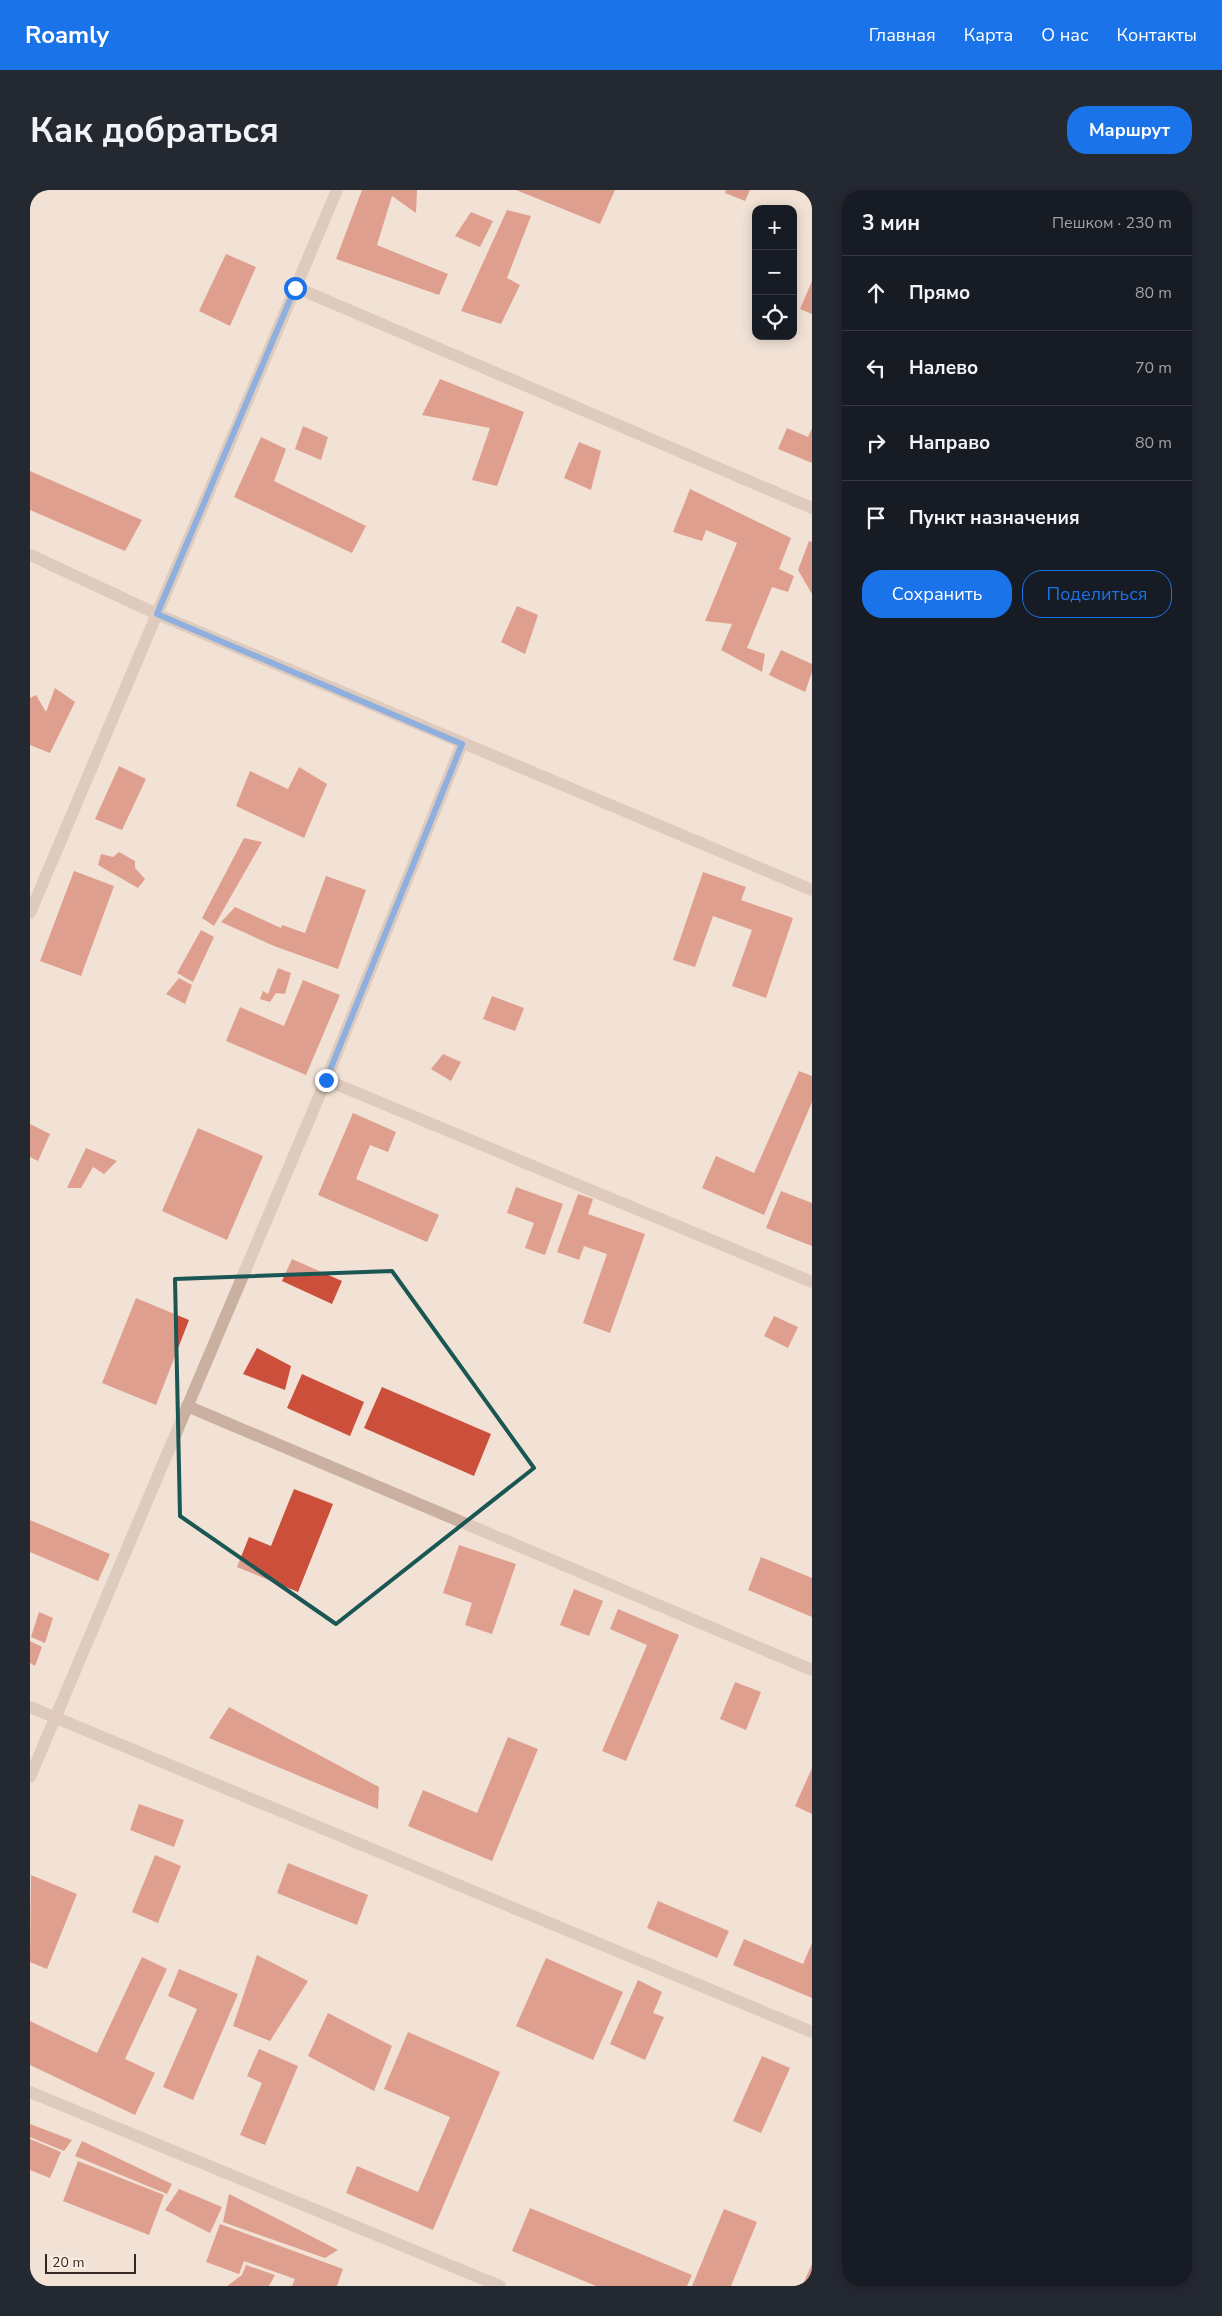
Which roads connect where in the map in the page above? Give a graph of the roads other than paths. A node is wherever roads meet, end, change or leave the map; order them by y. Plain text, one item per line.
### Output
1 (336, 190) edge
2 (295, 288) junction
3 (812, 508) edge
4 (30, 555) edge
5 (157, 614) junction
6 (462, 744) junction
7 (812, 890) edge
8 (30, 913) edge
9 (326, 1080) junction
10 (812, 1282) edge
11 (187, 1406) junction
12 (812, 1670) edge
13 (30, 1707) edge
14 (55, 1718) junction
15 (30, 1777) edge
16 (812, 2032) edge
17 (30, 2092) edge
18 (500, 2286) edge

1 - 2 street
2 - 3 street
2 - 5 street
4 - 5 street
5 - 6 street
5 - 8 street
6 - 7 street
6 - 9 street
9 - 10 street
9 - 11 street
11 - 12 street
11 - 14 street
13 - 14 street
14 - 15 street
14 - 16 street
17 - 18 street

